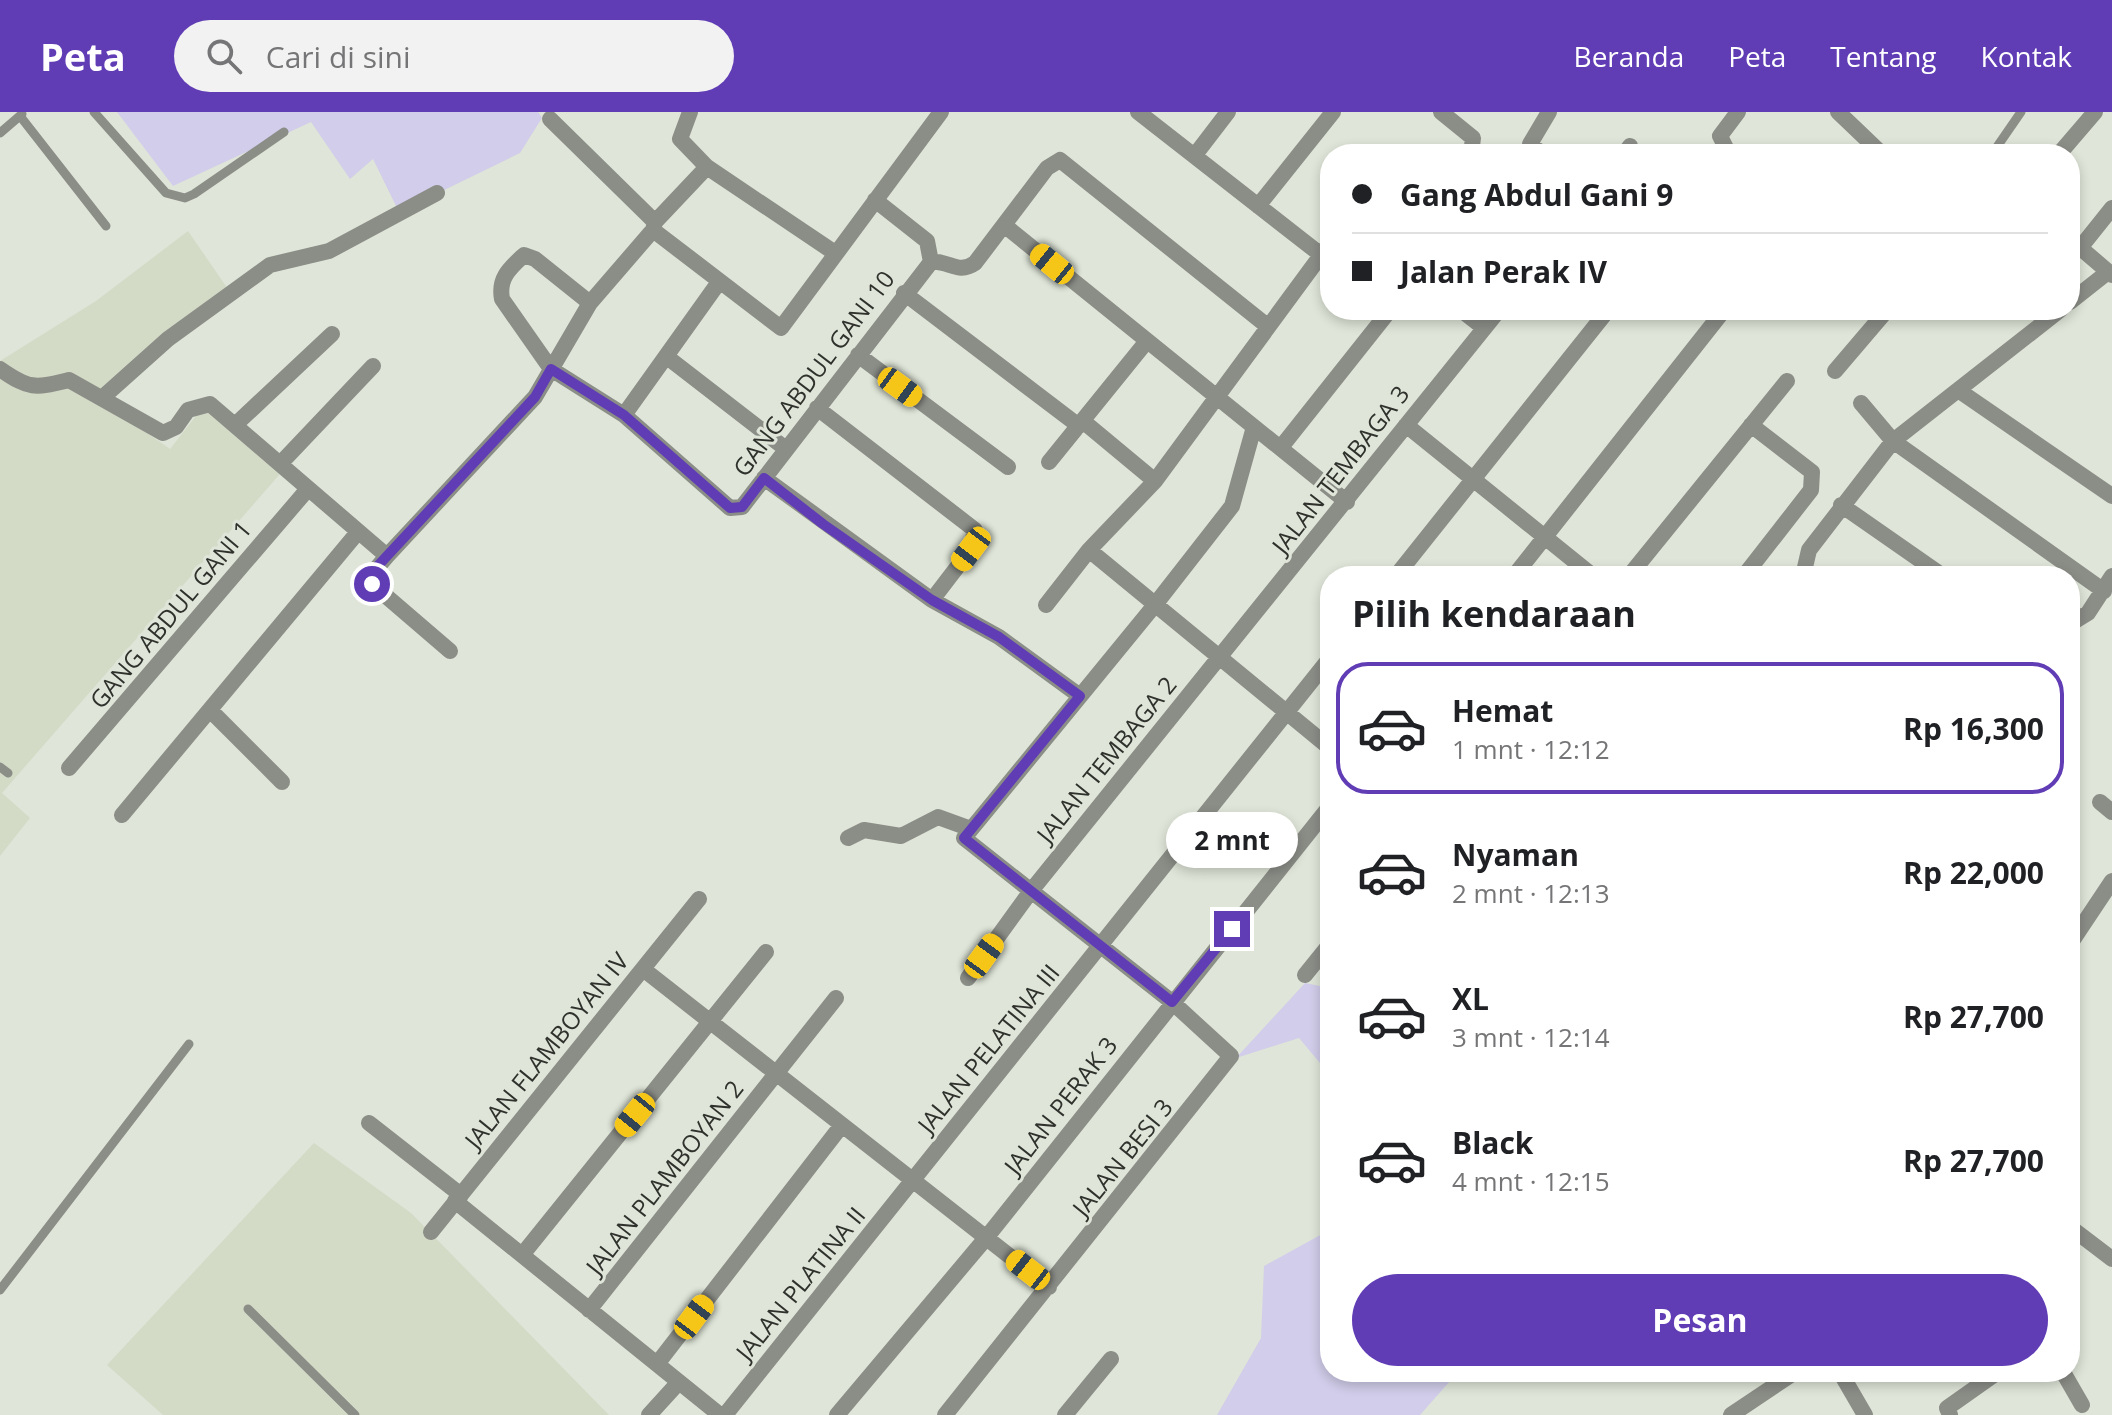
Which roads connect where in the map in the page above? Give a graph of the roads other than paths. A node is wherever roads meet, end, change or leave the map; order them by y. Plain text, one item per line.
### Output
1 (94, 112) edge
2 (690, 112) edge
3 (941, 112) edge
4 (1138, 112) edge
5 (1228, 112) edge
6 (1333, 112) edge
7 (1441, 112) edge
8 (1549, 112) edge
9 (1738, 112) edge
10 (1838, 112) edge
11 (2021, 112) edge
12 (2095, 112) edge
13 (22, 114) edge
14 (550, 119) dead end
15 (284, 132) dead end
16 (0, 133) edge
17 (1472, 144) edge
18 (1530, 144) edge
19 (1724, 144) edge
20 (1872, 144) edge
21 (1999, 144) edge
22 (2068, 144) edge
23 (1195, 155) junction
24 (707, 167) junction
25 (437, 193) dead end
26 (875, 200) junction
27 (1258, 206) junction
28 (2112, 208) edge
29 (1004, 225) junction
30 (106, 226) dead end
31 (654, 226) junction
32 (2080, 239) edge
33 (1320, 245) edge
34 (2080, 248) edge
35 (835, 253) junction
36 (1320, 255) edge
37 (931, 262) junction
38 (2110, 274) edge
39 (719, 282) junction
40 (904, 293) junction
41 (2080, 295) edge
42 (590, 303) junction
43 (1382, 320) edge
44 (1474, 320) edge
45 (1491, 320) edge
46 (1600, 320) edge
47 (1719, 320) edge
48 (1878, 320) edge
49 (2047, 320) edge
50 (1266, 325) junction
51 (1484, 328) junction
52 (332, 334) dead end
53 (1147, 341) junction
54 (858, 355) junction
55 (667, 357) junction
56 (373, 366) dead end
57 (0, 369) edge
58 (551, 369) junction
59 (1835, 371) dead end
60 (1787, 381) dead end
61 (1958, 390) junction
62 (1215, 395) junction
63 (102, 398) junction
64 (1861, 403) dead end
65 (817, 408) junction
66 (624, 415) junction
67 (1082, 424) junction
68 (235, 425) junction
69 (1406, 425) junction
70 (1751, 425) junction
71 (1254, 427) junction
72 (1893, 441) junction
73 (1282, 446) junction
74 (786, 449) junction
75 (1049, 462) dead end
76 (280, 464) junction
77 (1008, 467) dead end
78 (764, 478) junction
79 (1473, 479) junction
80 (1155, 481) junction
81 (307, 490) junction
82 (2112, 496) edge
83 (1347, 502) junction
84 (1841, 505) junction
85 (358, 532) junction
86 (1545, 537) junction
87 (1089, 550) junction
88 (387, 556) junction
89 (1404, 566) edge
90 (1522, 566) edge
91 (1581, 566) edge
92 (1637, 566) edge
93 (1752, 566) edge
94 (1805, 566) edge
95 (1929, 566) edge
96 (2108, 584) edge
97 (932, 600) junction
98 (1046, 605) dead end
99 (1154, 606) junction
100 (2080, 618) edge
101 (450, 651) dead end
102 (1219, 658) junction
103 (1320, 670) edge
104 (1080, 696) junction
105 (211, 711) junction
106 (1286, 713) junction
107 (1320, 740) edge
108 (69, 768) dead end
109 (282, 782) dead end
110 (122, 815) dead end
111 (1320, 818) edge
112 (967, 833) junction
113 (848, 838) dead end
114 (2112, 881) edge
115 (1031, 891) junction
116 (699, 899) dead end
117 (2080, 929) edge
118 (1100, 945) junction
119 (766, 952) dead end
120 (1320, 956) edge
121 (643, 969) junction
122 (1305, 975) dead end
123 (968, 978) dead end
124 (836, 998) dead end
125 (1172, 1002) junction
126 (710, 1021) junction
127 (189, 1044) dead end
128 (776, 1073) junction
129 (369, 1123) dead end
130 (842, 1125) junction
131 (913, 1180) junction
132 (458, 1198) junction
133 (431, 1232) dead end
134 (2080, 1235) edge
135 (986, 1238) junction
136 (522, 1255) junction
137 (2112, 1259) edge
138 (1049, 1287) junction
139 (0, 1290) edge
140 (248, 1309) dead end
141 (589, 1310) junction
142 (1111, 1359) dead end
143 (657, 1364) junction
144 (679, 1382) junction
145 (1776, 1382) edge
146 (1846, 1382) edge
147 (1984, 1382) edge
148 (2069, 1382) edge
149 (2082, 1405) dead end
150 (1068, 1414) edge
151 (355, 1415) edge
152 (649, 1415) edge
153 (722, 1415) edge
154 (837, 1415) edge
155 (945, 1415) edge
156 (1731, 1415) edge
157 (1865, 1415) edge
158 (1950, 1415) edge

1 - 15 lane
2 - 24 street
3 - 26 street
4 - 23 street
5 - 23 street
6 - 27 street
7 - 17 street
8 - 18 street
9 - 19 street
10 - 20 street
11 - 21 lane
12 - 22 street
13 - 16 lane
13 - 30 lane
14 - 31 street
23 - 27 street
24 - 31 street
24 - 35 street
25 - 63 street
26 - 35 street
26 - 37 street
27 - 33 street
28 - 32 street
29 - 37 street
29 - 50 street
29 - 53 street
31 - 39 street
31 - 42 street
34 - 38 street
35 - 39 street
36 - 50 street
37 - 40 street, GANG ABDUL GANI 10
38 - 41 street
39 - 55 street
40 - 54 street, GANG ABDUL GANI 10
40 - 67 street
42 - 58 street
42 - 58 street
43 - 73 street
44 - 51 street
45 - 51 street, JALAN TEMBAGA 3
46 - 79 street
47 - 86 street
48 - 59 street
49 - 61 street
50 - 62 street
51 - 69 street, JALAN TEMBAGA 3
52 - 68 street
53 - 62 street
53 - 67 street
54 - 65 street, GANG ABDUL GANI 10
54 - 77 street
55 - 66 street
55 - 74 street
56 - 76 street
57 - 63 street
58 - 66 street, GANG ABDUL GANI 10
58 - 88 street
60 - 70 street
61 - 72 street
61 - 82 street
62 - 71 street
62 - 80 street
63 - 68 street
64 - 72 street
65 - 74 street, GANG ABDUL GANI 10
65 - 97 street
66 - 78 street, GANG ABDUL GANI 10
67 - 75 street
67 - 80 street
68 - 76 street
69 - 79 street
69 - 83 street, JALAN TEMBAGA 3
70 - 92 street
70 - 93 street
71 - 73 street
71 - 99 street
72 - 84 street
72 - 96 street
73 - 83 street
74 - 78 street, GANG ABDUL GANI 10
76 - 81 street
78 - 97 street
79 - 86 street
79 - 89 street
80 - 87 street
81 - 85 street
81 - 108 street, GANG ABDUL GANI 1
83 - 102 street, JALAN TEMBAGA 3
84 - 94 street
84 - 95 street
85 - 88 street
85 - 105 street
86 - 90 street
86 - 91 street
87 - 98 street
87 - 99 street
88 - 101 street
96 - 100 street
97 - 104 street
99 - 102 street
99 - 104 street
102 - 106 street
102 - 115 street, JALAN TEMBAGA 2
103 - 106 street, JALAN PELATINA III
104 - 112 street
105 - 109 street
105 - 110 street
106 - 107 street
106 - 118 street, JALAN PELATINA III
111 - 125 street, JALAN PERAK 3
112 - 113 street
112 - 115 street
114 - 117 street
115 - 118 street
115 - 123 street, JALAN TEMBAGA 2
116 - 121 street, JALAN FLAMBOYAN IV
118 - 125 street
118 - 131 street, JALAN PELATINA III
119 - 126 street
120 - 122 street
121 - 126 street
121 - 132 street, JALAN FLAMBOYAN IV
124 - 128 street, JALAN PLAMBOYAN 2
125 - 135 street, JALAN PERAK 3
125 - 138 street, JALAN BESI 3
126 - 128 street
126 - 136 street
127 - 139 lane
128 - 130 street
128 - 141 street, JALAN PLAMBOYAN 2
129 - 132 street
130 - 131 street
130 - 143 street
131 - 135 street
131 - 153 street, JALAN PLATINA II
132 - 133 street, JALAN FLAMBOYAN IV
132 - 136 street
134 - 137 street
135 - 138 street
135 - 154 street, JALAN PERAK 3
136 - 141 street
138 - 155 street, JALAN BESI 3
140 - 151 lane
141 - 143 street
142 - 150 street
143 - 144 street
144 - 152 street
144 - 153 street
145 - 156 street
146 - 157 street
147 - 158 street
148 - 149 street

